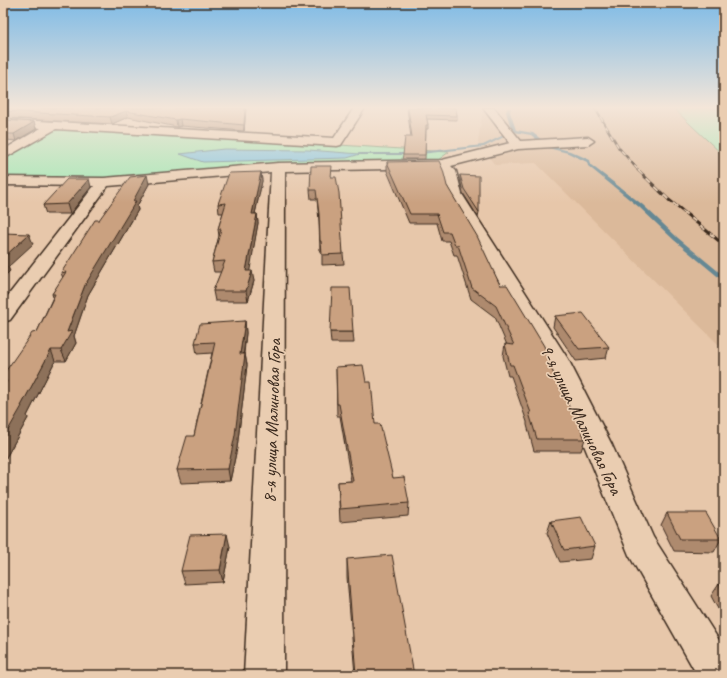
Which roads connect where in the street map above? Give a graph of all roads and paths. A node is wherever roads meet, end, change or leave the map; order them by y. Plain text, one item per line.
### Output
1 (29, 140) edge
2 (298, 140) edge
3 (339, 140) edge
4 (514, 140) edge
5 (588, 141) dead end
6 (518, 145) junction
7 (3, 155) edge
8 (442, 164) junction
9 (278, 167) junction
10 (3, 180) edge
11 (104, 182) junction
12 (3, 316) edge
13 (264, 675) edge
14 (719, 675) edge

1 - 7 street
2 - 3 street
4 - 6 street
5 - 6 street
6 - 8 street
8 - 9 street
8 - 14 street, 9-я улица Малиновая Гора
9 - 11 street
9 - 13 street, 8-я улица Малиновая Гора
10 - 11 street
11 - 12 street

